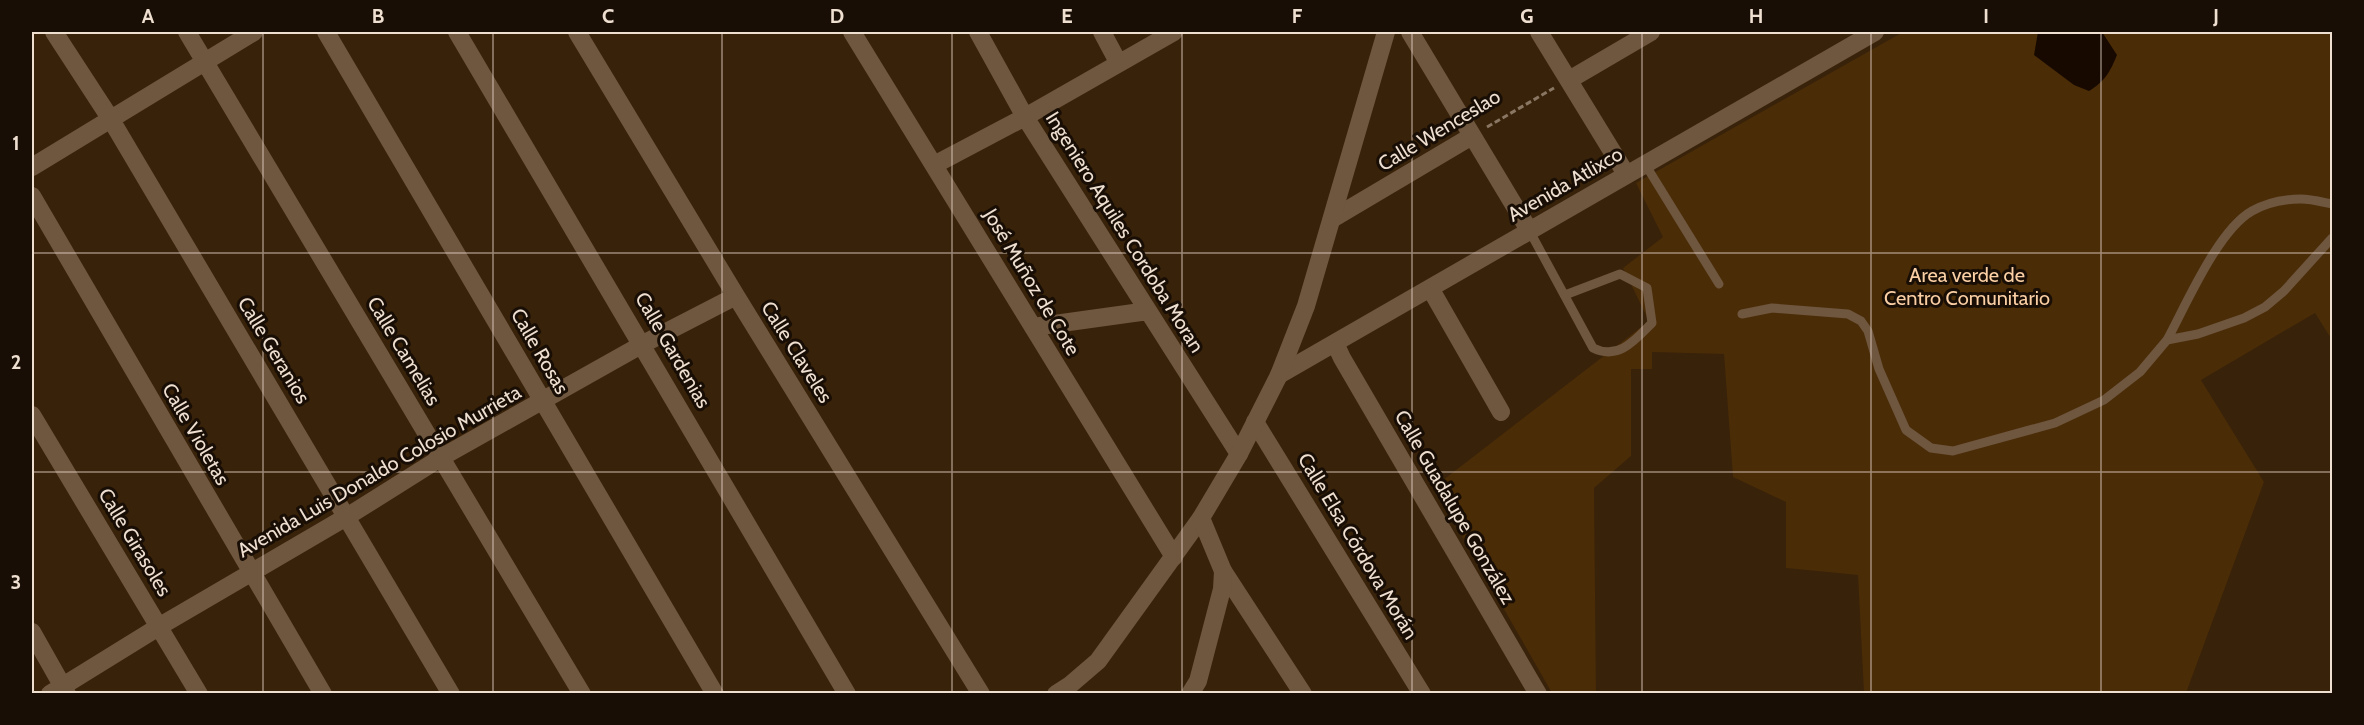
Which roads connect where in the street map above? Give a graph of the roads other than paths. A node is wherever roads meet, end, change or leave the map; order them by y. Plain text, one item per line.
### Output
1 (54, 32) edge
2 (187, 32) edge
3 (254, 32) edge
4 (326, 32) edge
5 (457, 32) edge
6 (578, 32) edge
7 (852, 32) edge
8 (978, 32) edge
9 (1102, 32) edge
10 (1174, 32) edge
11 (1410, 32) edge
12 (1539, 32) edge
13 (1651, 32) edge
14 (1875, 32) edge
15 (1381, 36) edge
16 (205, 62) junction
17 (1118, 62) junction
18 (1569, 80) junction
19 (1025, 117) junction
20 (110, 118) junction
21 (1473, 136) junction
22 (1645, 164) junction
23 (934, 165) junction
24 (32, 167) edge
25 (1626, 174) junction
26 (32, 196) edge
27 (2332, 204) edge
28 (1332, 219) junction
29 (1529, 230) junction
30 (2332, 238) edge
31 (1719, 284) dead end
32 (1430, 288) junction
33 (1565, 295) junction
34 (736, 296) junction
35 (1148, 311) junction
36 (1742, 314) dead end
37 (1033, 327) junction
38 (2167, 340) junction
39 (1335, 343) junction
40 (643, 344) junction
41 (1279, 375) junction
42 (543, 401) junction
43 (1501, 412) dead end
44 (32, 415) edge
45 (1256, 422) junction
46 (1239, 454) junction
47 (442, 457) junction
48 (348, 516) junction
49 (1201, 518) junction
50 (1174, 557) junction
51 (1223, 571) junction
52 (251, 572) junction
53 (160, 626) junction
54 (32, 632) edge
55 (60, 691) edge
56 (199, 693) edge
57 (323, 693) edge
58 (452, 693) edge
59 (582, 693) edge
60 (715, 693) edge
61 (847, 693) edge
62 (981, 693) edge
63 (1056, 693) edge
64 (1192, 693) edge
65 (1303, 693) edge
66 (1422, 693) edge
67 (1538, 693) edge

1 - 20 street, Calle Geranios
2 - 16 street, Calle Camelias
3 - 16 street
4 - 42 street, Calle Rosas
5 - 40 street, Calle Gardenias
6 - 34 street, Calle Claveles
7 - 23 street, José Muñoz de Cote
8 - 19 street, Ingeniero Aquiles Cordoba Moran
9 - 17 street
10 - 17 street
11 - 21 street
12 - 18 street
13 - 18 street
14 - 22 street, Avenida Atlixco
15 - 28 street
16 - 20 street
16 - 47 street, Calle Camelias
17 - 19 street
18 - 25 street
19 - 23 street
19 - 35 street, Ingeniero Aquiles Cordoba Moran
20 - 24 street
20 - 48 street, Calle Geranios
21 - 28 street, Calle Wenceslao
21 - 29 street
22 - 25 street, Avenida Atlixco
22 - 31 lane
23 - 37 street, José Muñoz de Cote
25 - 29 street, Avenida Atlixco
26 - 52 street, Calle Violetas
27 - 38 lane
28 - 41 street
29 - 32 street, Avenida Atlixco
29 - 33 lane
30 - 38 lane
32 - 39 street, Avenida Atlixco
32 - 43 street
33 - 33 lane
34 - 40 street, Avenida Luis Donaldo Colosio Murrieta
34 - 62 street, Calle Claveles
35 - 37 street
35 - 46 street, Ingeniero Aquiles Cordoba Moran
36 - 38 lane
37 - 50 street, José Muñoz de Cote
39 - 41 street, Avenida Atlixco
39 - 67 street, Calle Guadalupe González
40 - 42 street, Avenida Luis Donaldo Colosio Murrieta
40 - 61 street, Calle Gardenias
41 - 45 street
42 - 47 street, Avenida Luis Donaldo Colosio Murrieta
42 - 60 street, Calle Rosas
44 - 53 street, Calle Girasoles
45 - 46 street
45 - 66 street, Calle Elsa Córdova Morán
46 - 49 street
47 - 48 street, Avenida Luis Donaldo Colosio Murrieta
47 - 59 street, Calle Camelias
48 - 52 street, Avenida Luis Donaldo Colosio Murrieta
48 - 58 street, Calle Geranios
49 - 50 street
49 - 51 street
50 - 63 street
51 - 64 street
51 - 65 street
52 - 53 street, Avenida Luis Donaldo Colosio Murrieta
52 - 57 street, Calle Violetas
53 - 55 street, Avenida Luis Donaldo Colosio Murrieta
53 - 56 street, Calle Girasoles
54 - 55 street

